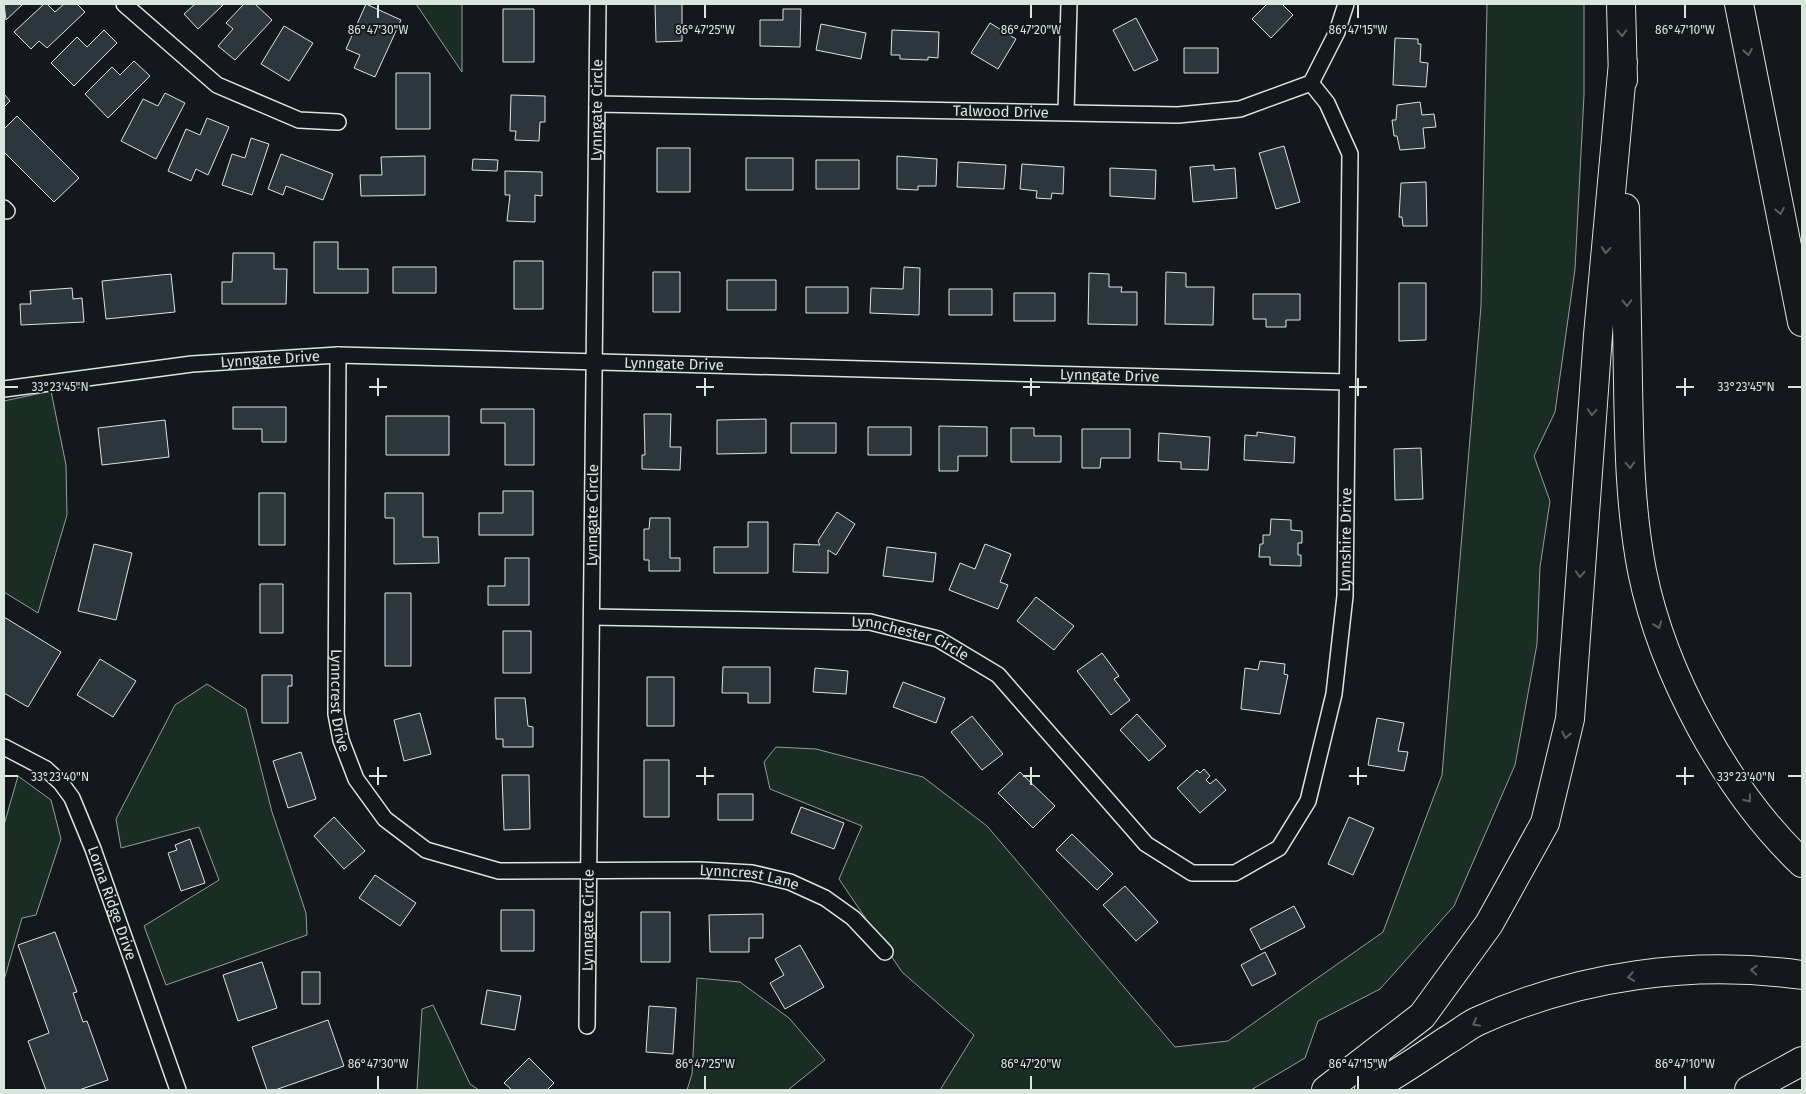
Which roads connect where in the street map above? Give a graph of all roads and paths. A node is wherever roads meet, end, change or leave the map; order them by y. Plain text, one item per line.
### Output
1 (124, 4) edge
2 (598, 4) edge
3 (1069, 4) edge
4 (1346, 4) edge
5 (1621, 4) edge
6 (1739, 4) edge
7 (1622, 62) junction
8 (1311, 84) junction
9 (598, 104) junction
10 (1066, 112) junction
11 (338, 122) dead end
12 (1802, 322) edge
13 (338, 355) junction
14 (594, 361) junction
15 (1347, 382) junction
16 (4, 389) edge
17 (592, 617) junction
18 (4, 747) edge
19 (1146, 844) joint
20 (1802, 862) edge
21 (589, 870) junction
22 (885, 952) dead end
23 (1802, 975) edge
24 (587, 1026) dead end
25 (1802, 1061) edge
26 (1759, 1085) edge
27 (178, 1090) edge
28 (1326, 1090) edge
29 (1369, 1090) edge

1 - 11 street
2 - 9 street, Lynngate Circle
3 - 10 street
4 - 8 street
5 -> 7 highway
6 -> 12 highway
7 -> 20 highway
7 -> 28 highway
8 - 10 street, Talwood Drive
8 - 15 street, Lynnshire Drive
9 - 10 street, Talwood Drive
9 - 14 street, Lynngate Circle
13 - 14 street, Lynngate Drive
13 - 16 street, Lynngate Drive
13 - 21 street, Lynncrest Drive
14 - 15 street, Lynngate Drive
14 - 17 street, Lynngate Circle
15 - 19 street, Lynnshire Drive
17 - 19 street, Lynnchester Circle
17 - 21 street, Lynngate Circle
18 - 27 street, Lorna Ridge Drive
21 - 22 street, Lynncrest Lane
21 - 24 street, Lynngate Circle
23 -> 29 highway
25 - 26 highway

